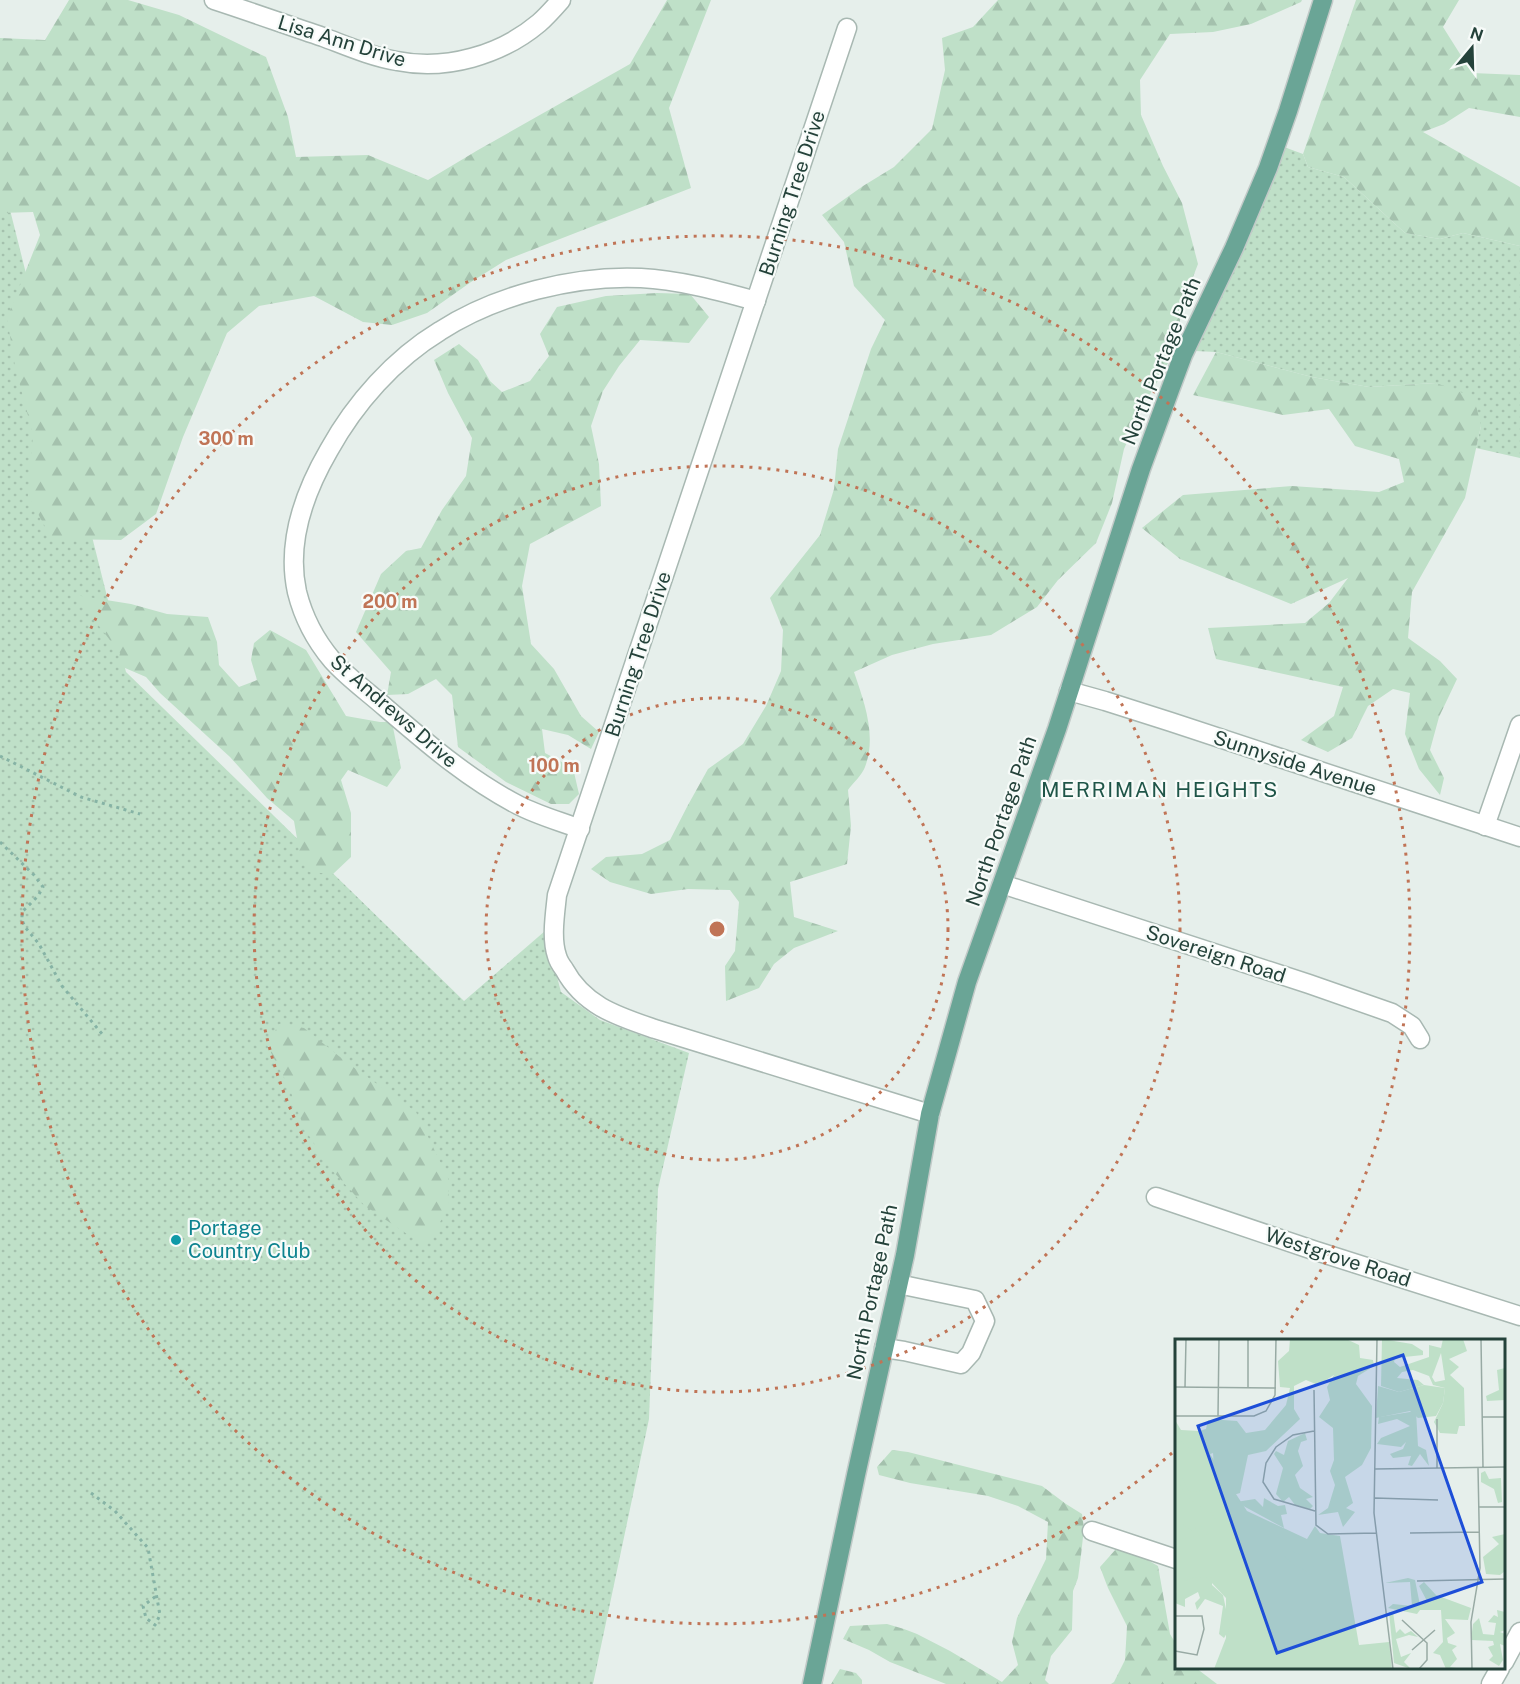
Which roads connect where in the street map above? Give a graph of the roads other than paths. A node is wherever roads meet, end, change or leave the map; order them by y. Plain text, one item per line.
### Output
1 (214, 0) edge
2 (561, 0) edge
3 (1323, 0) edge
4 (847, 28) dead end
5 (756, 301) junction
6 (1070, 691) junction
7 (1520, 725) edge
8 (1485, 826) junction
9 (580, 829) junction
10 (1520, 837) edge
11 (1002, 884) junction
12 (1420, 1039) dead end
13 (930, 1114) junction
14 (1156, 1197) dead end
15 (898, 1284) junction
16 (1520, 1316) edge
17 (884, 1348) junction
18 (1092, 1531) dead end
19 (1175, 1559) edge
20 (1520, 1632) edge
21 (1506, 1663) edge
22 (1502, 1669) edge
23 (812, 1684) edge
24 (1491, 1684) edge

1 - 2 street, Lisa Ann Drive
3 - 6 main road, North Portage Path
4 - 5 street, Burning Tree Drive
5 - 9 street, Burning Tree Drive
5 - 9 street, St Andrews Drive
6 - 8 street, Sunnyside Avenue
6 - 11 main road, North Portage Path
7 - 8 street
8 - 10 street, Sunnyside Avenue
9 - 13 street, Burning Tree Drive
11 - 12 street, Sovereign Road
11 - 13 main road, North Portage Path
13 - 15 main road, North Portage Path
14 - 16 street, Westgrove Road
15 - 17 main road, North Portage Path
15 - 17 street
17 - 23 main road, North Portage Path
18 - 19 street
20 - 21 street
22 - 24 street

